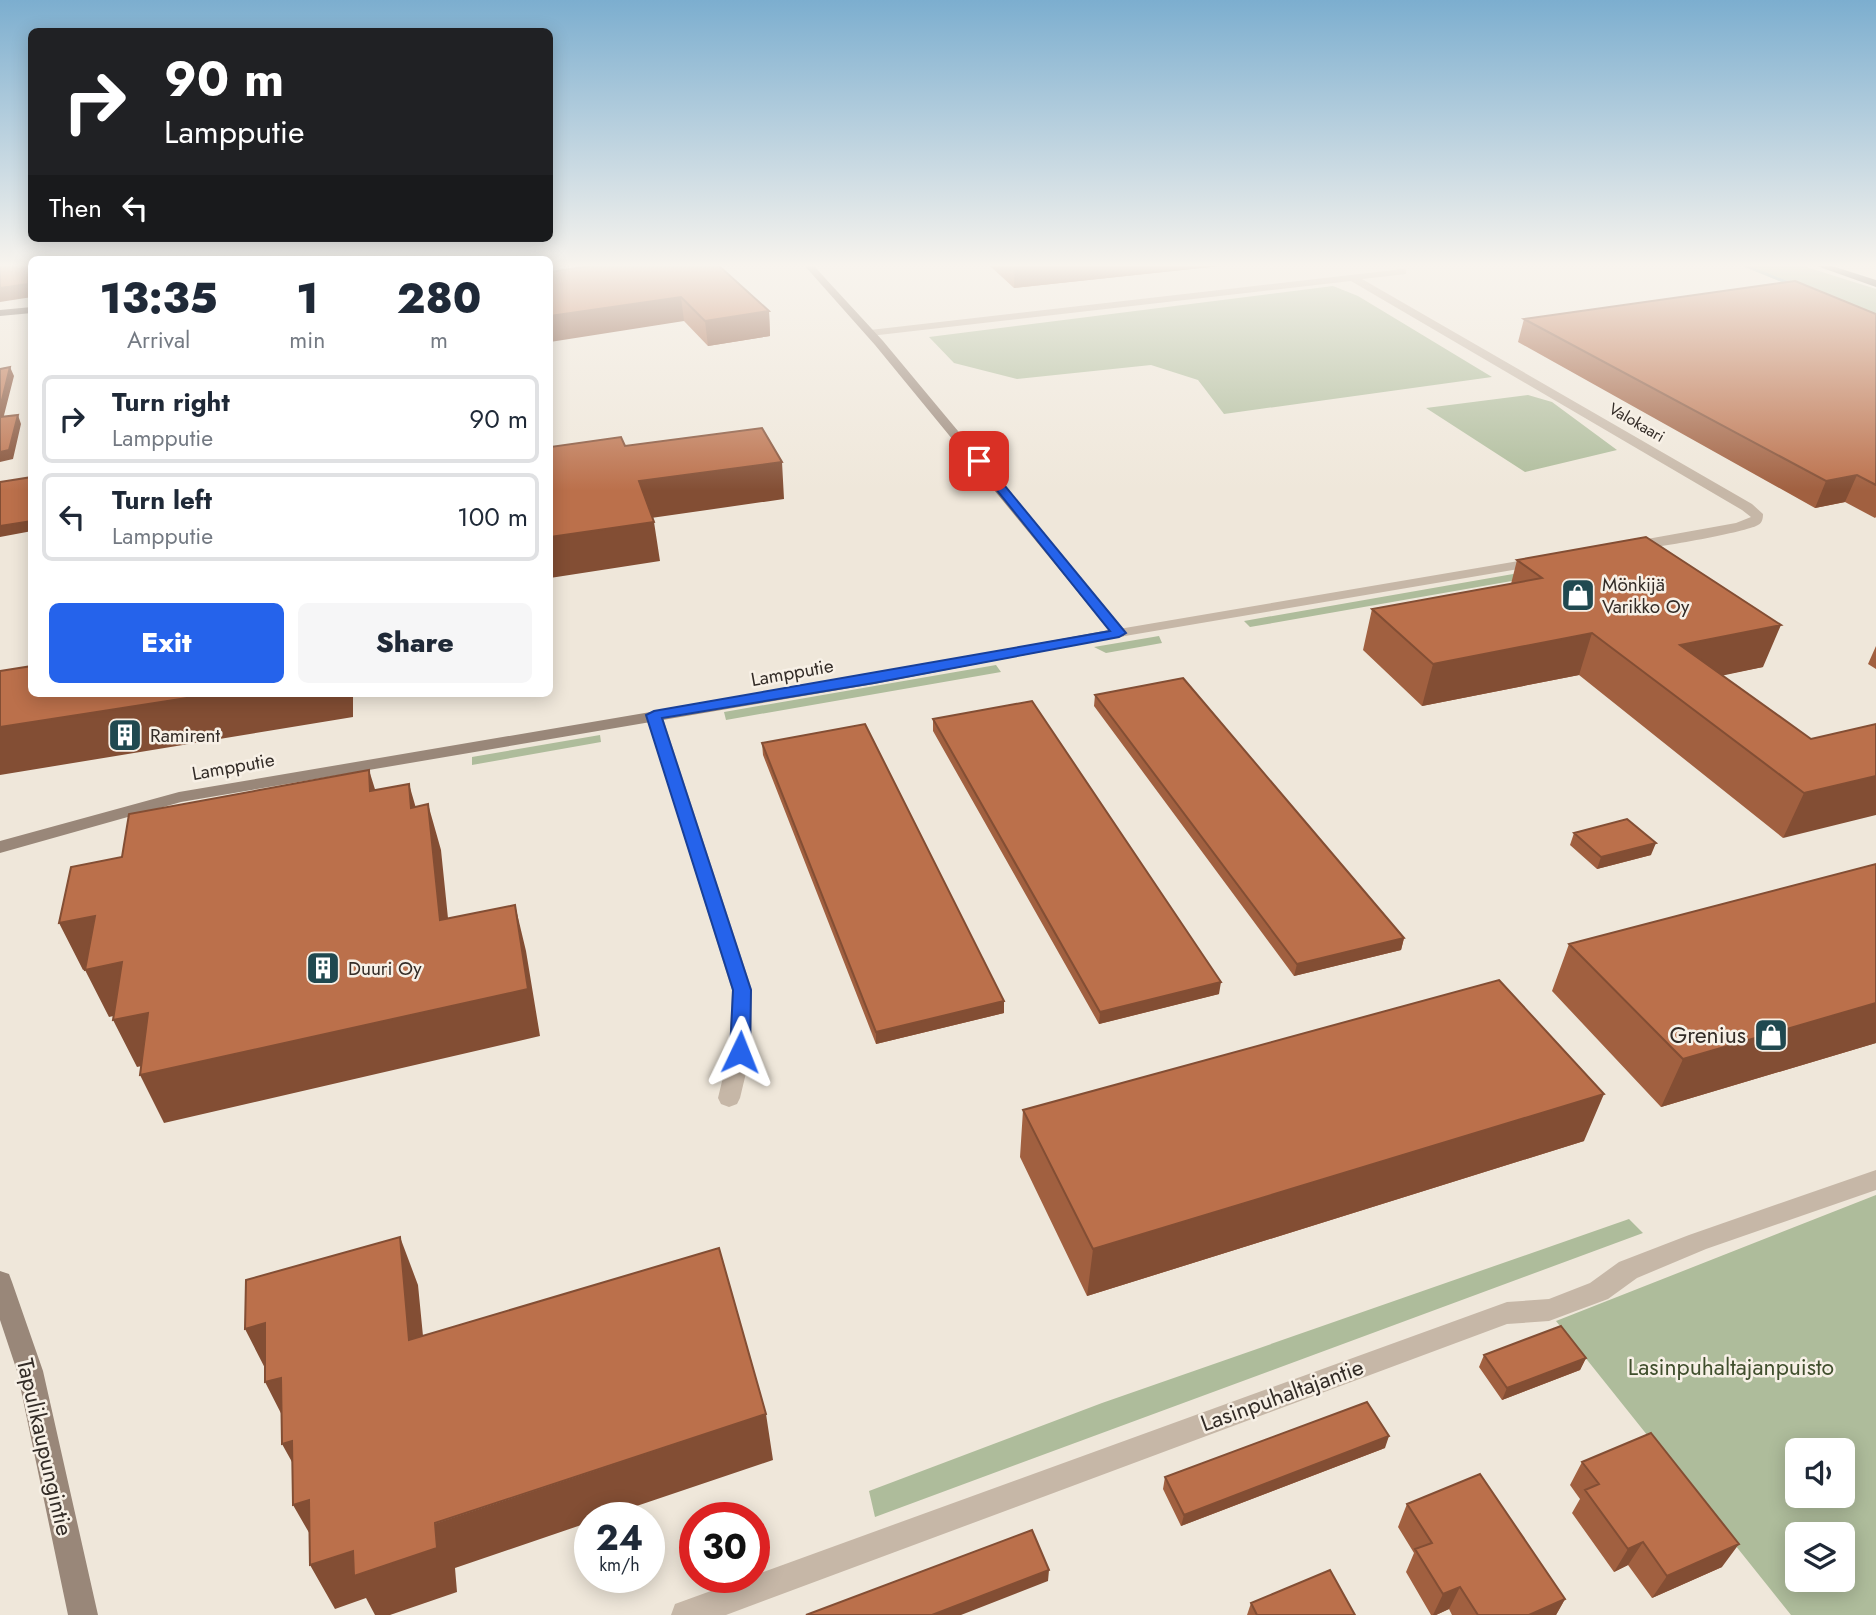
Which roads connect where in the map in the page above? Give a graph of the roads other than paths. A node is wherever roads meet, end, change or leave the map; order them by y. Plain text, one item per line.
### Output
1 (876, 340) edge
2 (1460, 340) edge
3 (1609, 550) edge
4 (1555, 559) edge
5 (1119, 633) junction
6 (654, 715) junction
7 (0, 847) edge
8 (729, 1098) dead end
9 (1876, 1180) edge
10 (0, 1282) edge
11 (83, 1615) edge
12 (685, 1615) edge

1 - 5 street
2 - 3 street, Valokaari
4 - 5 street
5 - 6 street, Lampputie
6 - 7 street, Lampputie
6 - 8 street
9 - 12 street, Lasinpuhaltajantie
10 - 11 street, Tapulikaupungintie

